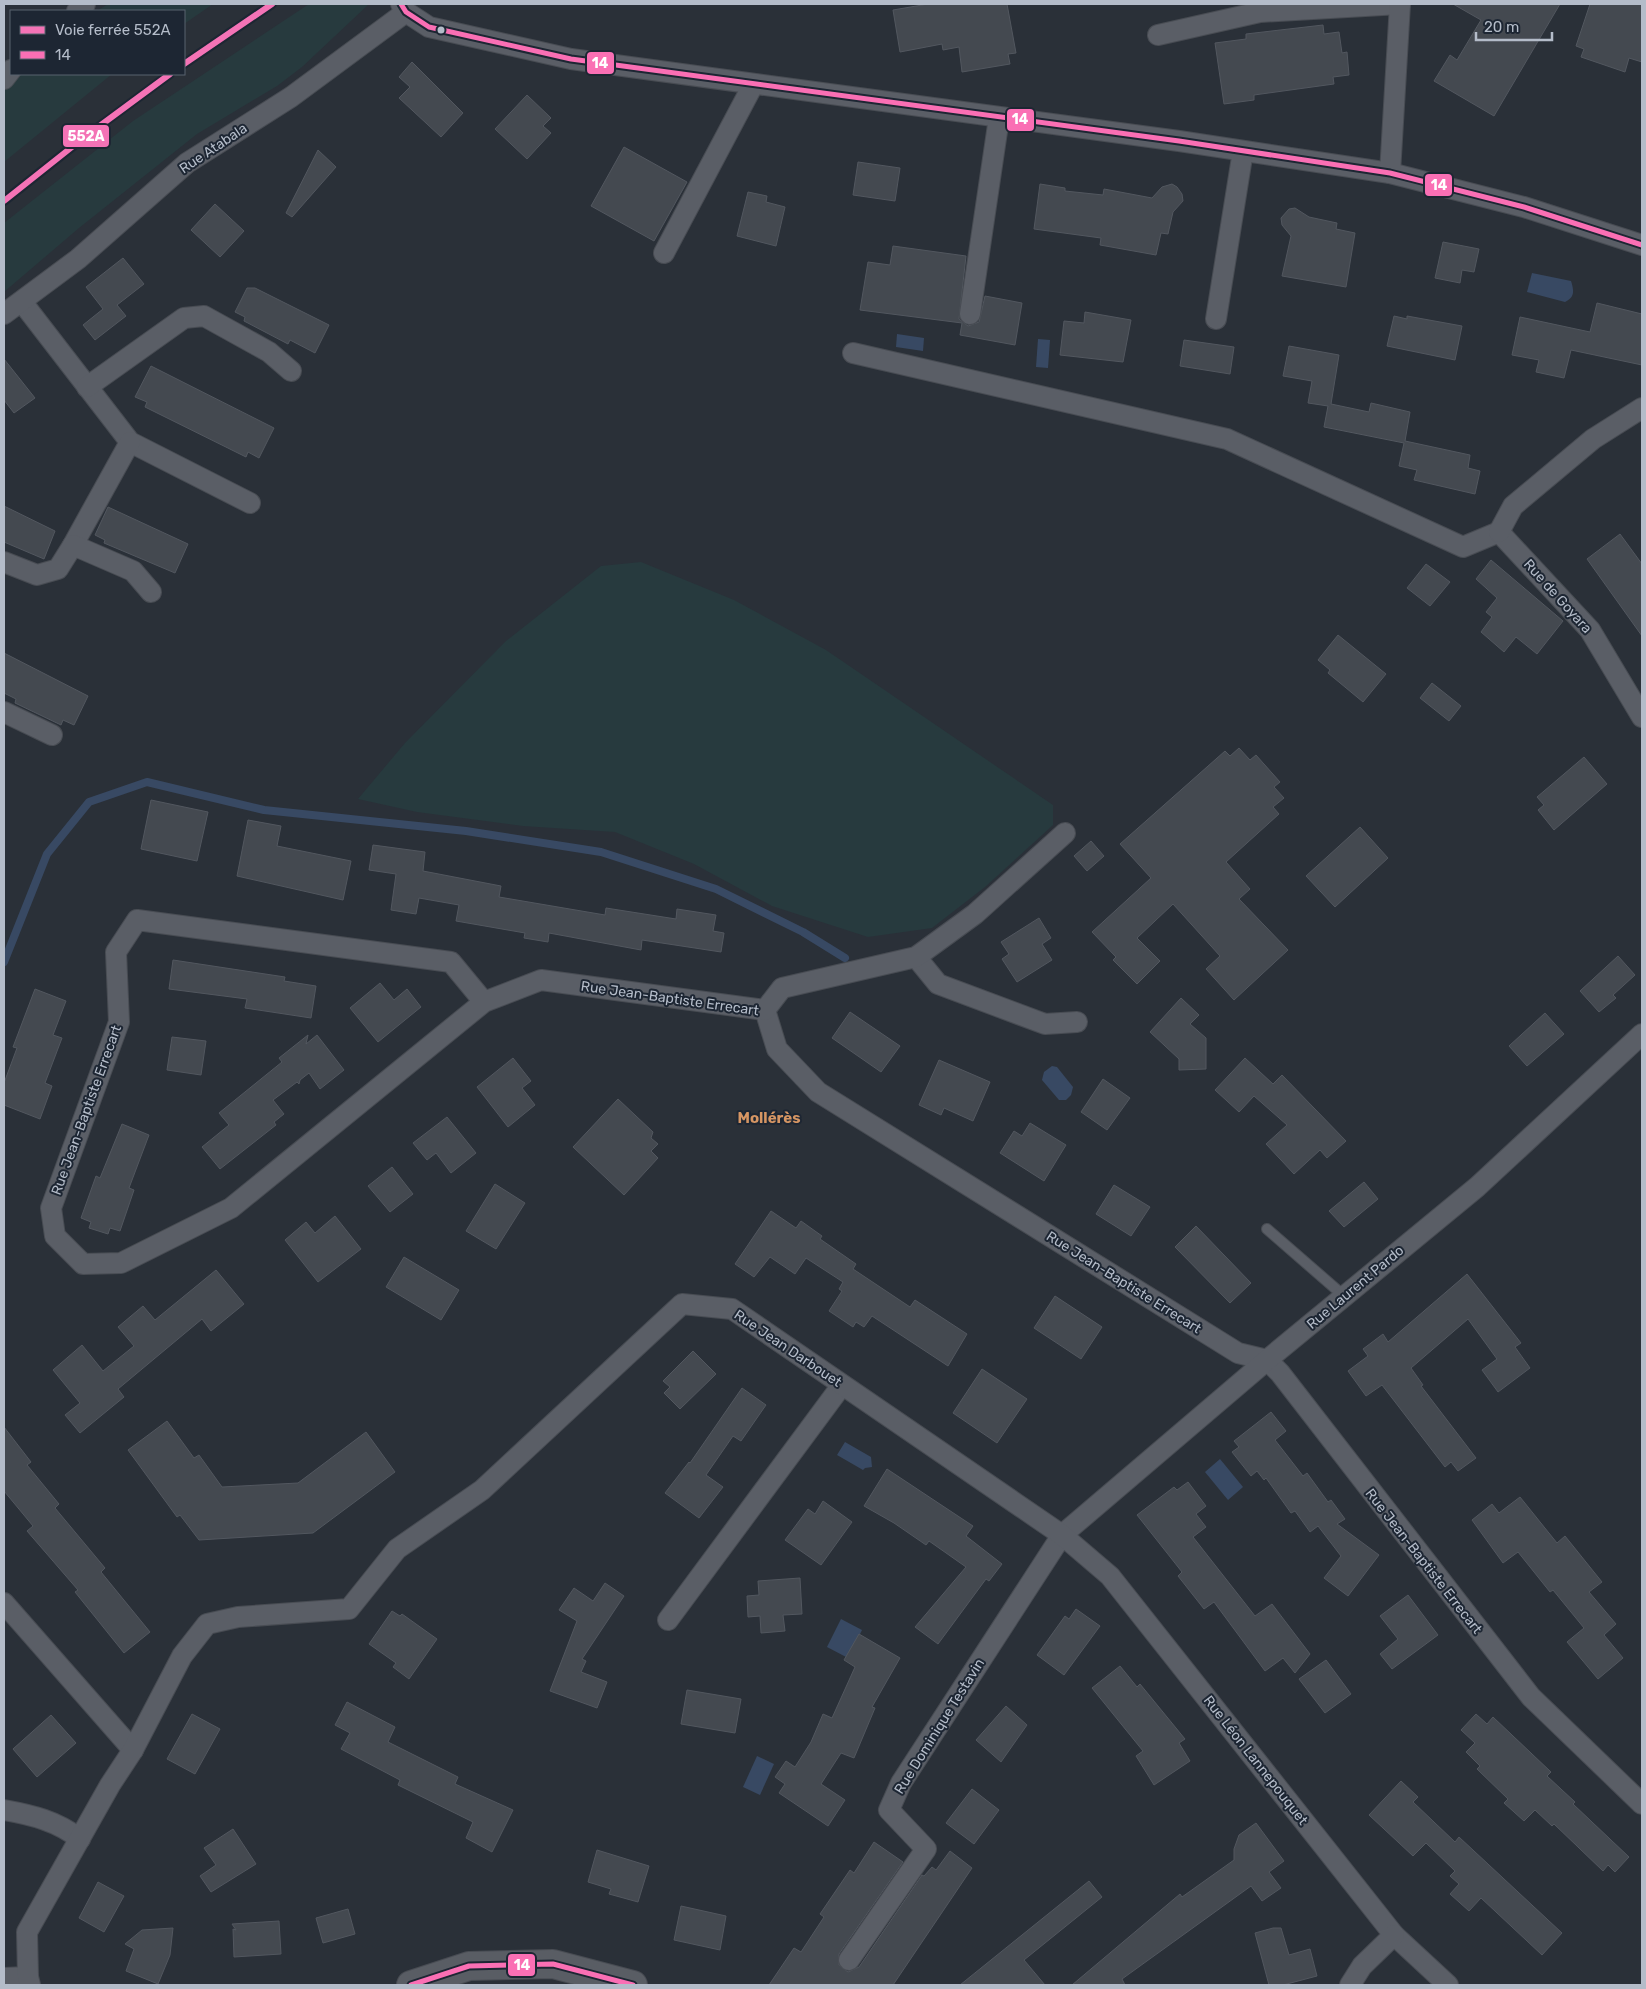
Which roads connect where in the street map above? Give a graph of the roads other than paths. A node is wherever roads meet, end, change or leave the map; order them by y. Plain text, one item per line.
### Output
1 (1400, 4) edge
2 (403, 8) edge
3 (1158, 35) dead end
4 (753, 85) junction
5 (999, 118) junction
6 (1243, 151) junction
7 (1390, 173) junction
8 (1642, 245) edge
9 (664, 253) dead end
10 (22, 302) junction
11 (4, 314) edge
12 (970, 314) dead end
13 (1216, 319) dead end
14 (853, 353) dead end
15 (290, 371) dead end
16 (88, 386) junction
17 (1642, 408) edge
18 (130, 442) junction
19 (250, 503) dead end
20 (1499, 532) junction
21 (73, 546) junction
22 (4, 562) edge
23 (151, 592) dead end
24 (4, 712) edge
25 (1642, 717) edge
26 (52, 735) dead end
27 (1065, 833) dead end
28 (916, 957) junction
29 (484, 1002) junction
30 (765, 1010) junction
31 (1077, 1022) dead end
32 (1642, 1034) edge
33 (1267, 1229) dead end
34 (1344, 1296) junction
35 (1267, 1360) junction
36 (842, 1384) junction
37 (1062, 1535) junction
38 (4, 1602) edge
39 (668, 1620) dead end
40 (133, 1750) junction
41 (1642, 1804) edge
42 (4, 1810) edge
43 (80, 1839) junction
44 (1394, 1935) junction
45 (849, 1960) dead end
46 (4, 1978) edge
47 (29, 1981) edge
48 (411, 1985) edge
49 (633, 1985) edge
50 (1350, 1985) edge
51 (1448, 1985) edge

1 - 3 street
1 - 7 street
2 - 4 street
2 - 10 street, Rue Atabala
4 - 5 street
4 - 9 street
5 - 6 street
5 - 12 street
6 - 7 street
6 - 13 street
7 - 8 street
10 - 11 street, Rue Atabala
10 - 16 street
14 - 20 street
15 - 16 street
16 - 18 street
17 - 20 street
18 - 19 street
18 - 21 street
20 - 25 street, Rue de Goyara
21 - 22 street
21 - 23 street
24 - 26 street
27 - 28 street
28 - 30 street
28 - 31 street
29 - 29 street, Rue Jean-Baptiste Errecart
29 - 30 street, Rue Jean-Baptiste Errecart
30 - 35 street, Rue Jean-Baptiste Errecart
32 - 34 street, Rue Laurent Pardo
33 - 34 lane
34 - 35 street, Rue Laurent Pardo
35 - 37 street, Rue Laurent Pardo
35 - 41 street, Rue Jean-Baptiste Errecart
36 - 37 street, Rue Jean Darbouet
36 - 39 street
36 - 40 street, Rue Jean Darbouet
37 - 44 street, Rue Léon Lannepouquet
37 - 45 street, Rue Dominique Testavin
38 - 40 street
40 - 43 street, Rue Jean Darbouet
42 - 43 street
43 - 47 street, Rue Jean Darbouet
44 - 50 street
44 - 51 street, Rue Léon Lannepouquet
46 - 47 street
48 - 49 main road

